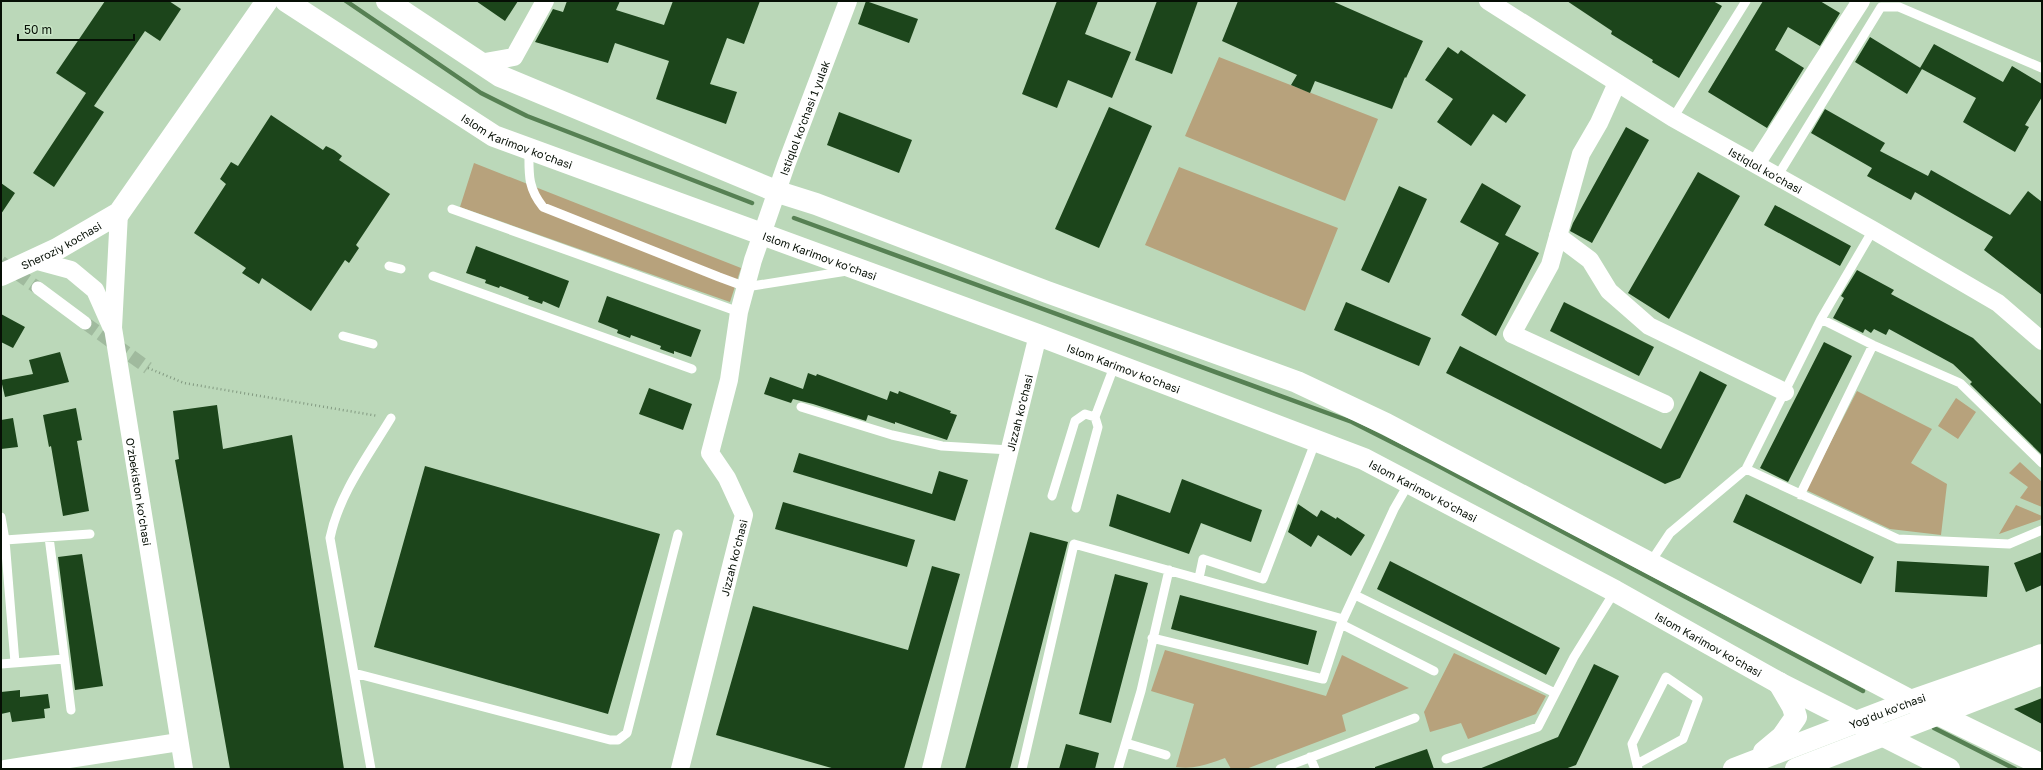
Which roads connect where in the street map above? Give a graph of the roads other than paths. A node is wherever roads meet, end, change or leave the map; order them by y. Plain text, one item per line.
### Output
1 (267, 1) edge
2 (286, 1) edge
3 (387, 1) edge
4 (545, 1) edge
5 (848, 1) edge
6 (1488, 1) edge
7 (1746, 1) edge
8 (1856, 3) edge
9 (479, 63) junction
10 (2042, 68) edge
11 (1617, 83) junction
12 (1672, 118) junction
13 (529, 149) junction
14 (1756, 164) junction
15 (1777, 177) junction
16 (778, 192) junction
17 (452, 209) dead end
18 (119, 213) junction
19 (1873, 230) junction
20 (762, 235) junction
21 (1558, 236) junction
22 (34, 260) junction
23 (389, 266) dead end
24 (401, 269) dead end
25 (856, 270) junction
26 (1, 275) edge
27 (433, 276) dead end
28 (746, 287) junction
29 (38, 288) tunnel mouth
30 (739, 312) junction
31 (1821, 319) junction
32 (85, 323) tunnel mouth
33 (113, 328) junction
34 (1038, 335) junction
35 (343, 336) dead end
36 (2042, 341) edge
37 (373, 344) dead end
38 (1873, 345) junction
39 (1114, 364) junction
40 (692, 369) dead end
41 (1785, 392) junction
42 (1665, 404) dead end
43 (801, 407) dead end
44 (1095, 417) junction
45 (391, 418) road end
46 (1316, 440) junction
47 (1010, 450) junction
48 (2042, 463) edge
49 (1746, 469) junction
50 (1409, 483) junction
51 (1052, 496) dead end
52 (1800, 496) junction
53 (1076, 508) dead end
54 (1, 517) edge
55 (2042, 530) edge
56 (90, 534) dead end
57 (678, 534) dead end
58 (49, 537) junction
59 (5, 540) junction
60 (1650, 564) junction
61 (1169, 570) junction
62 (1199, 578) junction
63 (1615, 591) junction
64 (1355, 595) junction
65 (1342, 621) junction
66 (1152, 638) junction
67 (2042, 655) edge
68 (64, 658) junction
69 (15, 663) junction
70 (1, 664) edge
71 (1434, 671) dead end
72 (354, 673) junction
73 (2042, 674) edge
74 (1779, 683) junction
75 (1555, 693) junction
76 (1911, 701) junction
77 (71, 710) dead end
78 (1936, 714) junction
79 (1415, 718) dead end
80 (1858, 721) junction
81 (1883, 735) junction
82 (179, 742) junction
83 (1126, 743) junction
84 (1166, 755) dead end
85 (1310, 757) junction
86 (1446, 759) dead end
87 (2042, 765) edge
88 (1638, 766) edge
89 (1742, 766) edge
90 (5, 769) edge
91 (184, 769) edge
92 (371, 769) edge
93 (680, 769) edge
94 (931, 769) edge
95 (1022, 769) edge
96 (1118, 769) edge
97 (1280, 769) edge
98 (1315, 769) edge
99 (1796, 769) edge
100 (1950, 769) edge

1 - 18 main road
2 - 13 main road, Islom Karimov ko'chasi
3 - 9 main road
4 - 9 street
5 - 16 street, Istiqlol ko'chasi 1 yulak
6 - 11 street, Istiqlol ko'chasi
7 - 12 lane
8 - 14 street
9 - 16 main road
10 - 15 lane
11 - 12 street, Istiqlol ko'chasi
11 - 21 street
12 - 14 street, Istiqlol ko'chasi
13 - 20 main road, Islom Karimov ko'chasi
13 - 28 lane
14 - 15 street, Istiqlol ko'chasi
15 - 19 street, Istiqlol ko'chasi
16 - 20 street, Istiqlol ko'chasi 1 yulak
16 - 60 main road
17 - 30 lane
18 - 22 main road, Sheroziy kochasi
18 - 33 street, O’zbekiston ko‘chasi
19 - 31 lane
19 - 36 street, Istiqlol ko'chasi
20 - 25 main road, Islom Karimov ko'chasi
20 - 28 street, Jizzah ko'chasi
21 - 41 street
21 - 42 street
22 - 26 main road, Sheroziy kochasi
22 - 33 street
23 - 24 lane
25 - 28 lane
25 - 34 main road, Islom Karimov ko'chasi
27 - 40 lane
28 - 30 street, Jizzah ko'chasi
29 - 32 street
30 - 93 street, Jizzah ko'chasi
31 - 38 lane
31 - 41 lane
33 - 82 street, O’zbekiston ko‘chasi
34 - 39 main road, Islom Karimov ko'chasi
34 - 47 street, Jizzah ko'chasi
35 - 37 lane
38 - 48 lane
38 - 52 lane
39 - 44 lane
39 - 46 main road, Islom Karimov ko'chasi
41 - 49 lane
43 - 47 lane
44 - 51 lane
44 - 53 lane
45 - 72 lane
46 - 50 main road, Islom Karimov ko'chasi
46 - 62 lane
47 - 94 street, Jizzah ko'chasi
49 - 52 lane
49 - 60 lane
50 - 63 main road, Islom Karimov ko'chasi
50 - 64 lane
52 - 55 lane
54 - 59 lane
56 - 58 lane
57 - 72 lane
58 - 59 lane
58 - 68 lane
59 - 69 lane
60 - 76 main road
61 - 62 lane
61 - 66 lane
61 - 95 lane
62 - 65 lane
63 - 74 main road, Islom Karimov ko'chasi
63 - 75 lane
64 - 65 lane
64 - 75 lane
65 - 66 lane
65 - 71 lane
66 - 83 lane
67 - 76 main road, Yog'du ko'chasi
68 - 69 lane
68 - 77 lane
69 - 70 lane
72 - 92 lane
73 - 78 main road, Yog'du ko'chasi
74 - 80 main road, Islom Karimov ko'chasi
74 - 89 main road
75 - 86 lane
76 - 78 main road
76 - 80 main road, Yog'du ko'chasi
78 - 81 main road, Yog'du ko'chasi
78 - 87 main road
79 - 85 lane
80 - 81 main road, Islom Karimov ko'chasi
80 - 89 main road, Yog'du ko'chasi
81 - 99 main road, Yog'du ko'chasi
81 - 100 main road, Islom Karimov ko'chasi
82 - 90 street
82 - 91 street, O’zbekiston ko‘chasi
83 - 84 lane
83 - 96 lane
85 - 97 lane
85 - 98 lane
88 - 88 lane

